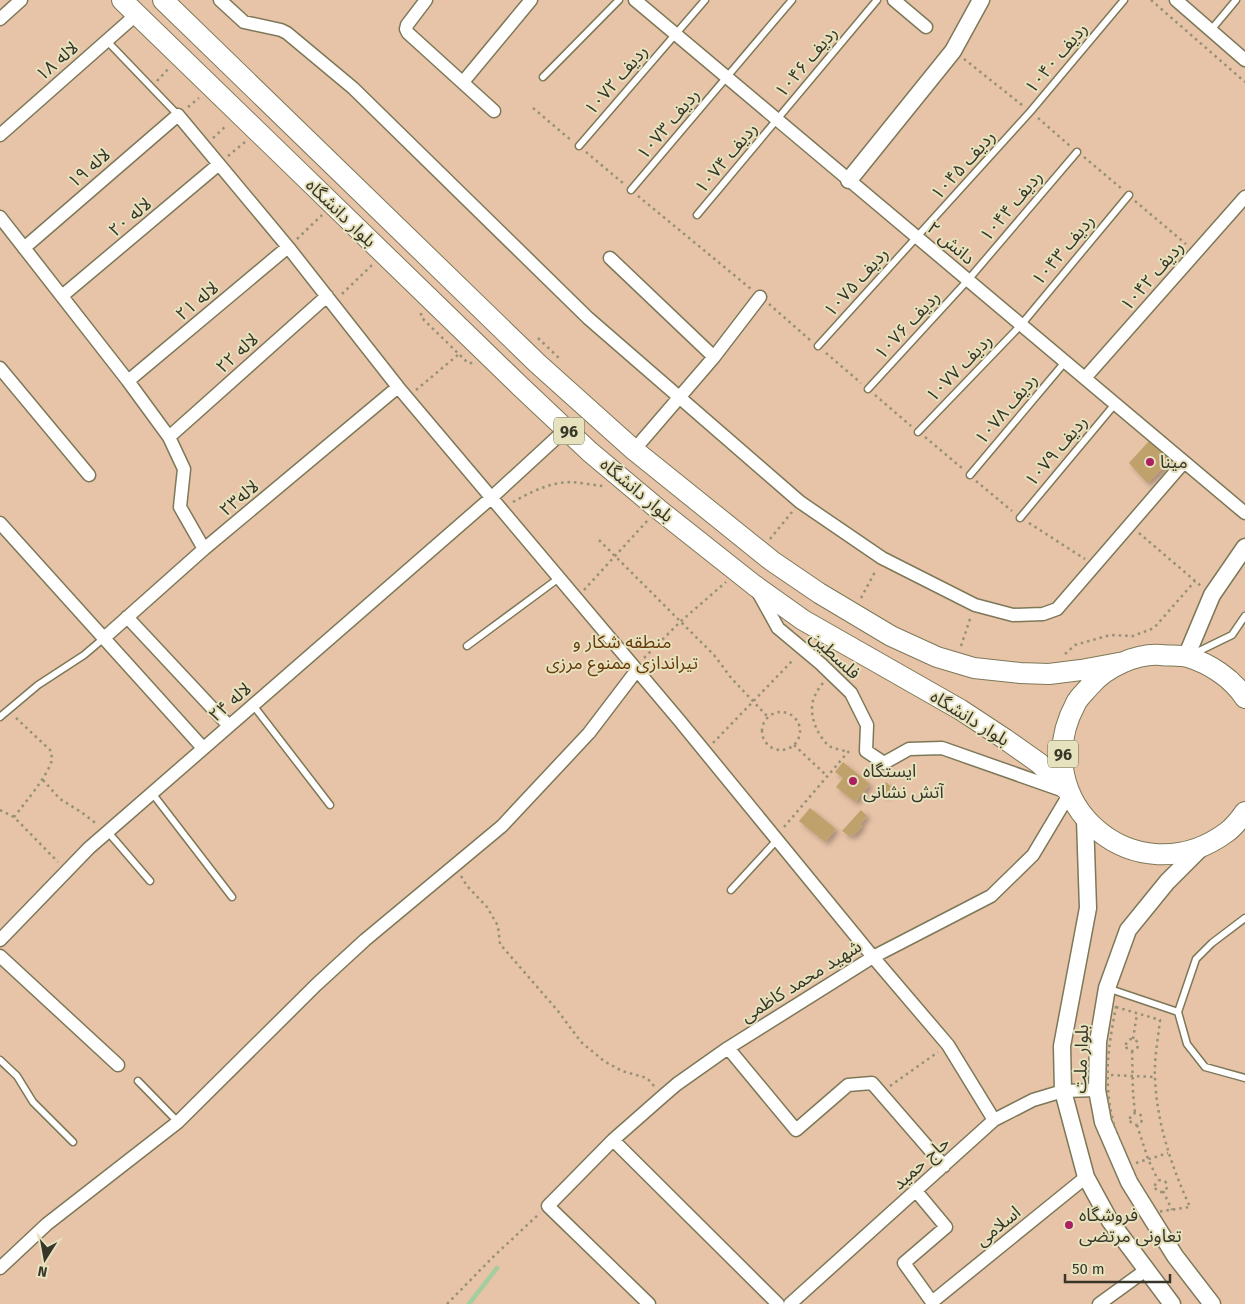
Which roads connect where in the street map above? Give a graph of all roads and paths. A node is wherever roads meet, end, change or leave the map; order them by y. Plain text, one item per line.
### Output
1 (22, 0) edge
2 (122, 0) edge
3 (163, 0) edge
4 (220, 0) edge
5 (426, 0) edge
6 (531, 0) edge
7 (619, 0) edge
8 (635, 0) edge
9 (705, 0) edge
10 (792, 0) edge
11 (877, 0) edge
12 (894, 0) edge
13 (981, 0) edge
14 (1124, 0) edge
15 (1151, 0) edge
16 (1176, 0) edge
17 (1236, 0) edge
18 (137, 14) junction
19 (0, 19) edge
20 (926, 27) dead end
21 (1211, 30) junction
22 (676, 34) junction
23 (107, 41) junction
24 (180, 57) junction
25 (1245, 60) edge
26 (1245, 72) edge
27 (543, 77) dead end
28 (727, 77) junction
29 (1240, 78) junction
30 (463, 82) junction
31 (1245, 82) edge
32 (151, 87) junction
33 (212, 88) junction
34 (533, 108) dead end
35 (494, 111) dead end
36 (1030, 112) joint
37 (178, 115) junction
38 (778, 120) junction
39 (228, 123) dead end
40 (257, 131) junction
41 (0, 135) edge
42 (204, 146) junction
43 (579, 146) junction
44 (1077, 152) dead end
45 (219, 164) junction
46 (849, 180) junction
47 (631, 190) junction
48 (1129, 195) dead end
49 (1245, 197) edge
50 (337, 209) junction
51 (697, 215) dead end
52 (0, 217) edge
53 (917, 237) junction
54 (288, 247) junction
55 (24, 248) junction
56 (610, 258) dead end
57 (373, 264) dead end
58 (968, 280) junction
59 (62, 296) junction
60 (760, 297) joint
61 (330, 300) junction
62 (1021, 324) junction
63 (818, 346) dead end
64 (459, 354) dead end
65 (714, 357) junction
66 (1065, 362) junction
67 (0, 368) edge
68 (1085, 378) junction
69 (128, 381) junction
70 (868, 389) dead end
71 (402, 392) junction
72 (680, 397) junction
73 (1115, 404) junction
74 (566, 429) junction
75 (918, 432) dead end
76 (169, 437) junction
77 (634, 450) junction
78 (1184, 462) junction
79 (89, 474) dead end
80 (970, 475) dead end
81 (608, 486) dead end
82 (491, 498) junction
83 (800, 502) junction
84 (658, 509) junction
85 (503, 511) junction
86 (1245, 513) edge
87 (1020, 518) dead end
88 (0, 523) edge
89 (1130, 524) junction
90 (599, 540) dead end
91 (1245, 547) edge
92 (204, 549) junction
93 (759, 551) junction
94 (615, 556) junction
95 (882, 558) junction
96 (737, 572) junction
97 (559, 578) junction
98 (754, 585) junction
99 (1212, 595) junction
100 (576, 598) junction
101 (859, 601) dead end
102 (975, 605) junction
103 (1245, 616) edge
104 (127, 617) junction
105 (680, 622) junction
106 (104, 638) junction
107 (467, 646) dead end
108 (803, 649) junction
109 (960, 651) dead end
110 (1186, 657) junction
111 (1124, 662) junction
112 (637, 670) junction
113 (831, 674) junction
114 (1245, 698) edge
115 (753, 702) junction
116 (253, 705) junction
117 (8, 710) junction
118 (768, 716) junction
119 (0, 717) edge
120 (229, 726) junction
121 (794, 745) junction
122 (203, 748) junction
123 (705, 752) junction
124 (848, 752) junction
125 (866, 752) junction
126 (827, 776) junction
127 (43, 780) junction
128 (152, 793) junction
129 (1070, 794) junction
130 (330, 805) dead end
131 (0, 810) edge
132 (1245, 812) edge
133 (14, 817) junction
134 (1084, 819) junction
135 (1237, 828) edge
136 (108, 832) junction
137 (777, 840) junction
138 (1202, 847) junction
139 (454, 867) junction
140 (67, 871) junction
141 (150, 881) dead end
142 (731, 890) dead end
143 (232, 897) dead end
144 (1245, 918) edge
145 (0, 940) edge
146 (0, 956) edge
147 (873, 957) junction
148 (1107, 988) junction
149 (1178, 1012) junction
150 (1138, 1013) junction
151 (1133, 1039) junction
152 (948, 1045) junction
153 (728, 1048) junction
154 (1132, 1051) junction
155 (0, 1060) edge
156 (118, 1065) dead end
157 (1108, 1075) junction
158 (1132, 1076) junction
159 (1155, 1077) junction
160 (1245, 1078) edge
161 (138, 1081) dead end
162 (1097, 1090) junction
163 (1064, 1091) junction
164 (881, 1093) junction
165 (663, 1096) junction
166 (1135, 1113) junction
167 (994, 1120) junction
168 (178, 1122) junction
169 (1137, 1125) junction
170 (613, 1140) junction
171 (73, 1142) dead end
172 (1168, 1153) junction
173 (1148, 1159) junction
174 (944, 1166) junction
175 (1126, 1166) junction
176 (1086, 1177) junction
177 (1158, 1180) junction
178 (916, 1191) junction
179 (1163, 1191) junction
180 (548, 1206) junction
181 (1172, 1210) junction
182 (0, 1268) edge
183 (1146, 1270) junction
184 (930, 1303) edge
185 (447, 1304) edge
186 (649, 1304) edge
187 (778, 1304) edge
188 (790, 1304) edge
189 (1099, 1304) edge
190 (1172, 1304) edge
191 (1212, 1304) edge

1 - 19 street
2 - 18 main road, بلوار دانشگاه / 96
3 - 77 main road, بلوار دانشگاه / 96
4 - 72 street
5 - 30 street
6 - 30 street
7 - 27 lane
8 - 22 street, دانش ۲
9 - 22 lane, ردیف ۱۰۷۲
10 - 28 lane, ردیف ۱۰۷۳
11 - 38 lane, ردیف ۱۰۴۶
12 - 20 street
13 - 46 street
14 - 36 lane, ردیف ۱۰۴۰
15 - 29 path
16 - 21 street
17 - 21 lane
18 - 23 street, لاله ۱۸
18 - 24 main road, بلوار دانشگاه / 96
21 - 25 street
22 - 28 street, دانش ۲
22 - 43 lane, ردیف ۱۰۷۲
23 - 32 lane
23 - 41 street, لاله ۱۸
24 - 32 path
24 - 33 main road, بلوار دانشگاه / 96
26 - 29 path
28 - 38 street, دانش ۲
28 - 47 lane, ردیف ۱۰۷۳
29 - 31 path
30 - 35 street
32 - 37 lane
33 - 37 path
33 - 40 main road, بلوار دانشگاه / 96
34 - 43 path
36 - 53 lane, ردیف ۱۰۴۵
37 - 42 street
37 - 55 street, لاله ۱۹
38 - 46 street, دانش ۲
38 - 51 lane, ردیف ۱۰۷۴
39 - 42 path
40 - 45 path
40 - 50 main road, بلوار دانشگاه / 96
42 - 45 street
43 - 47 path
44 - 58 lane, ردیف ۱۰۴۴
45 - 54 street
45 - 59 street, لاله ۲۰
46 - 53 street, دانش ۲
47 - 60 path
48 - 62 lane, ردیف ۱۰۴۳
49 - 68 street, ردیف ۱۰۴۲
50 - 54 path
50 - 74 main road, بلوار دانشگاه / 96
52 - 55 street
53 - 58 street, دانش ۲
53 - 63 lane, ردیف ۱۰۷۵
54 - 61 street
54 - 69 street, لاله ۲۱
55 - 59 street
56 - 65 street
57 - 61 path
58 - 62 street, دانش ۲
58 - 70 lane, ردیف ۱۰۷۶
59 - 69 street
60 - 65 street
61 - 71 street
61 - 76 street, لاله ۲۲
62 - 66 street, دانش ۲
62 - 75 lane, ردیف ۱۰۷۷
64 - 71 path
65 - 72 street
66 - 68 street, دانش ۲
66 - 80 lane, ردیف ۱۰۷۸
67 - 79 street
68 - 73 street, دانش ۲
69 - 76 street
71 - 82 street
71 - 92 street, لاله۲۳
72 - 77 street
72 - 83 street
73 - 78 street, دانش ۲
73 - 87 lane, ردیف ۱۰۷۹
74 - 82 street, لاله ۲۴
74 - 84 main road, بلوار دانشگاه / 96
76 - 92 street
77 - 93 main road, بلوار دانشگاه / 96
78 - 86 street, دانش ۲
78 - 89 street
81 - 85 path
82 - 85 street
82 - 116 street, لاله ۲۴
83 - 93 path
83 - 95 street
84 - 94 path
84 - 96 main road, بلوار دانشگاه / 96
85 - 97 street
88 - 106 street
89 - 99 path
89 - 102 street
90 - 94 path
91 - 99 street
92 - 104 street, لاله۲۳
93 - 111 main road, بلوار دانشگاه / 96
94 - 100 path
94 - 105 path
95 - 101 path
95 - 102 street
96 - 98 main road, بلوار دانشگاه / 96
96 - 105 path
97 - 100 street
97 - 107 lane
98 - 108 street, فلسطین
98 - 129 main road, بلوار دانشگاه / 96
99 - 110 street
100 - 112 street
102 - 109 path
103 - 110 lane
104 - 106 street, لاله۲۳
104 - 120 street
105 - 112 path
105 - 115 path
106 - 117 lane
106 - 122 street
108 - 113 street, فلسطین
108 - 115 path
110 - 111 main road, 96
110 - 114 main road, 96
111 - 129 main road, 96
112 - 123 street
112 - 139 street
113 - 124 path
113 - 125 street, فلسطین
115 - 118 path
115 - 123 path
116 - 120 street, لاله ۲۴
116 - 130 lane
117 - 119 lane
117 - 127 path
118 - 121 path
118 - 121 path
120 - 122 street, لاله ۲۴
121 - 126 path
122 - 128 street, لاله ۲۴
123 - 137 street
124 - 125 path
124 - 126 path
125 - 129 street
126 - 137 path
127 - 133 path
127 - 136 path
128 - 136 street, لاله ۲۴
128 - 143 lane
129 - 134 main road, 96
129 - 147 street, شهید محمد کاظمی
131 - 133 path
132 - 135 main road, 96
133 - 140 path
134 - 138 main road, 96
134 - 163 street, بلوار ملت
135 - 138 main road, 96
136 - 140 street, لاله ۲۴
136 - 141 lane
137 - 142 lane
137 - 147 street
138 - 148 street, بلوار ملت
139 - 165 path
139 - 168 street
140 - 145 street, لاله ۲۴
144 - 149 lane
146 - 156 street
147 - 152 street
147 - 153 street, شهید محمد کاظمی
148 - 149 lane
148 - 162 street, بلوار ملت
149 - 160 lane
150 - 151 path
150 - 157 path
150 - 159 path
151 - 154 path
151 - 154 path
152 - 164 path
152 - 167 street
153 - 164 street
153 - 165 street, شهید محمد کاظمی
154 - 158 path
155 - 171 lane
157 - 158 path
157 - 175 path
158 - 159 path
158 - 166 path
159 - 172 path
161 - 168 lane
162 - 163 street, حاج حمید
162 - 175 street, بلوار ملت
163 - 167 street, حاج حمید
163 - 176 street, بلوار ملت
164 - 174 street
165 - 170 street, شهید محمد کاظمی
166 - 169 path
166 - 169 path
167 - 174 street, حاج حمید
168 - 182 street
169 - 173 path
170 - 180 street, شهید محمد کاظمی
170 - 187 street
172 - 173 path
172 - 181 path
173 - 175 path
173 - 177 path
174 - 178 street, حاج حمید
175 - 181 path
175 - 191 street, بلوار ملت
176 - 183 street, بلوار ملت
176 - 184 street, اسلامی
177 - 179 path
177 - 179 path
178 - 184 street
178 - 188 street, حاج حمید
179 - 181 path
180 - 185 path
180 - 186 street
183 - 189 street
183 - 190 street, بلوار ملت

